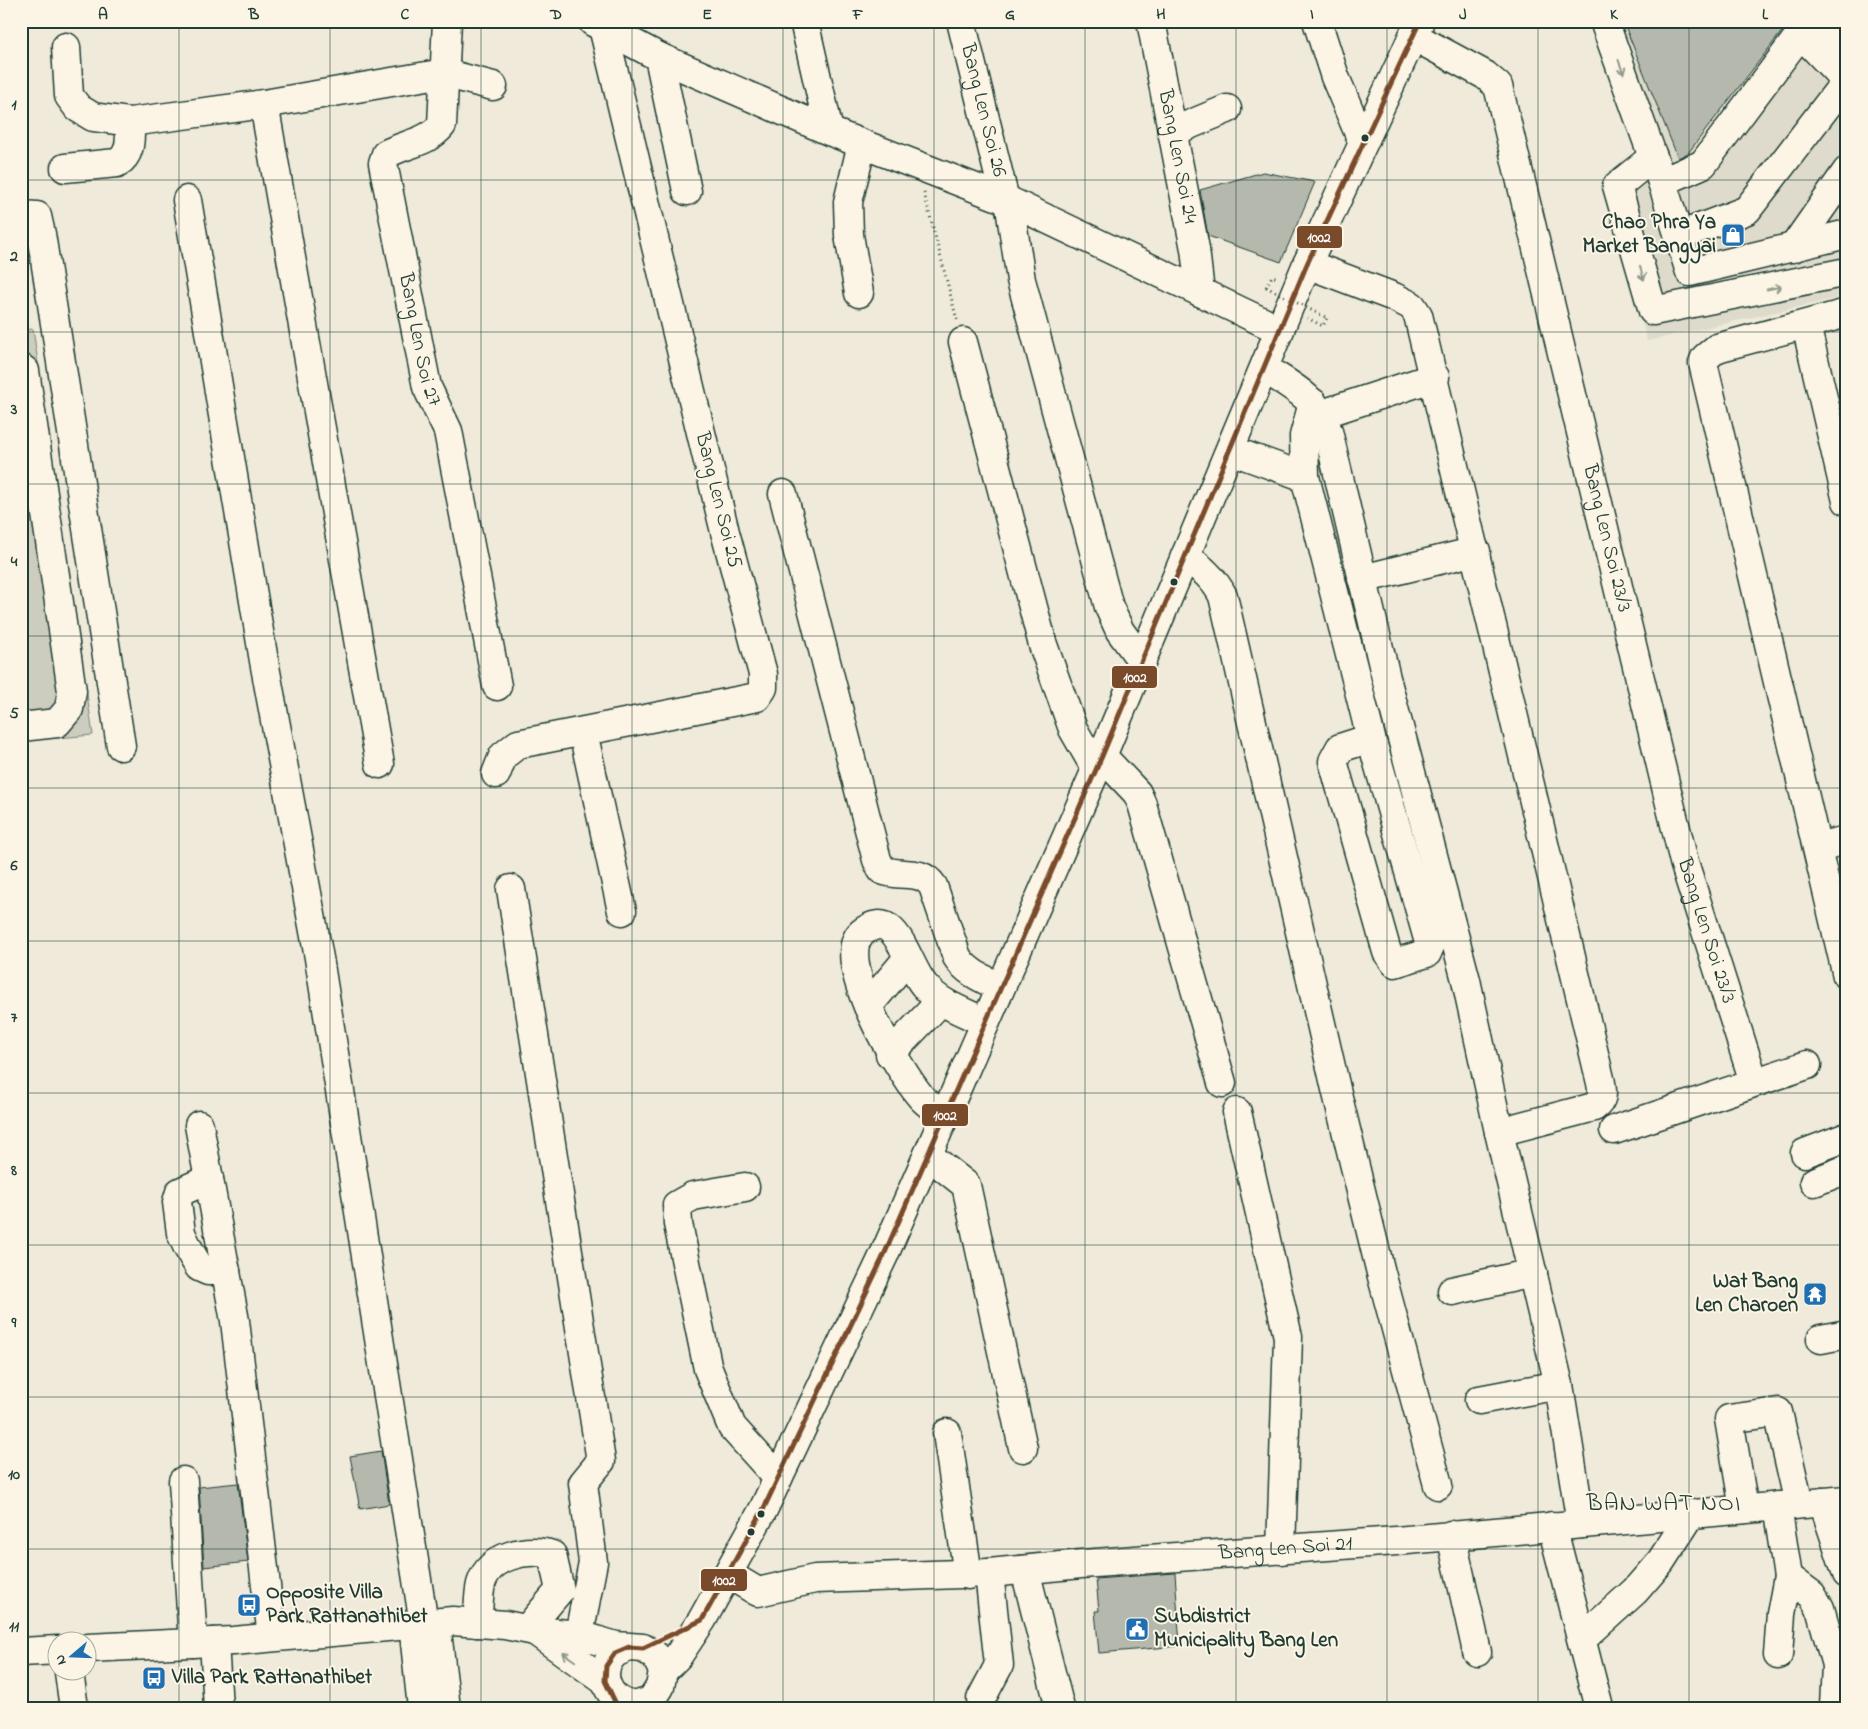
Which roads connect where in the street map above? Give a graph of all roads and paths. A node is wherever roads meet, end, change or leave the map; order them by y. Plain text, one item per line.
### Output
1 (447, 21) edge
2 (804, 21) edge
3 (961, 21) edge
4 (1151, 21) edge
5 (1317, 21) edge
6 (1604, 21) edge
7 (597, 24) edge
8 (1810, 25) edge
9 (1416, 28) edge
10 (66, 48) dead end
11 (659, 57) junction
12 (1846, 72) edge
13 (444, 73) junction
14 (494, 86) dead end
15 (264, 104) junction
16 (1227, 109) dead end
17 (130, 122) junction
18 (829, 131) junction
19 (1172, 132) junction
20 (1363, 143) junction
21 (862, 144) junction
22 (1652, 157) junction
23 (918, 166) junction
24 (65, 168) dead end
25 (1847, 171) edge
26 (1662, 182) junction
27 (687, 191) dead end
28 (187, 200) dead end
29 (1007, 201) junction
30 (21, 215) edge
31 (1847, 234) edge
32 (1678, 236) junction
33 (1793, 248) junction
34 (1307, 264) junction
35 (1847, 272) edge
36 (1266, 287) dead end
37 (859, 292) dead end
38 (1200, 292) junction
39 (1847, 313) edge
40 (1327, 318) dead end
41 (1806, 325) junction
42 (1280, 330) junction
43 (963, 342) joint
44 (21, 368) edge
45 (1265, 369) junction
46 (1434, 377) junction
47 (1318, 408) junction
48 (1230, 450) junction
49 (1305, 477) junction
50 (783, 494) dead end
51 (1847, 501) edge
52 (1476, 550) junction
53 (1186, 556) junction
54 (1362, 580) junction
55 (1142, 661) junction
56 (498, 686) dead end
57 (21, 726) edge
58 (583, 732) junction
59 (1371, 738) junction
60 (121, 746) dead end
61 (1099, 762) junction
62 (380, 764) dead end
63 (496, 774) dead end
64 (1847, 840) edge
65 (1817, 847) junction
66 (511, 889) dead end
67 (622, 911) dead end
68 (908, 958) junction
69 (1847, 976) edge
70 (1000, 987) junction
71 (941, 1001) junction
72 (868, 1006) junction
73 (985, 1022) junction
74 (890, 1054) junction
75 (1807, 1065) dead end
76 (1754, 1082) junction
77 (1222, 1083) dead end
78 (1237, 1112) dead end
79 (944, 1116) junction
80 (199, 1125) dead end
81 (1614, 1130) dead end
82 (1499, 1132) junction
83 (1847, 1137) edge
84 (1805, 1153) dead end
85 (928, 1155) junction
86 (1847, 1169) edge
87 (209, 1179) junction
88 (1814, 1182) dead end
89 (745, 1187) dead end
90 (226, 1271) junction
91 (1533, 1273) junction
92 (1452, 1291) dead end
93 (1559, 1385) junction
94 (1479, 1400) dead end
95 (947, 1433) dead end
96 (1023, 1448) dead end
97 (778, 1478) junction
98 (183, 1481) dead end
99 (1438, 1485) dead end
100 (1812, 1503) edge
101 (1744, 1509) junction
102 (1692, 1514) junction
103 (1581, 1524) junction
104 (1552, 1526) junction
105 (1452, 1536) junction
106 (1281, 1550) junction
107 (1025, 1570) junction
108 (728, 1574) junction
109 (978, 1574) junction
110 (1847, 1574) edge
111 (1788, 1577) junction
112 (702, 1620) junction
113 (477, 1623) junction
114 (424, 1624) junction
115 (531, 1630) junction
116 (579, 1635) junction
117 (272, 1637) junction
118 (1582, 1639) junction
119 (204, 1642) junction
120 (98, 1647) edge
121 (636, 1647) junction
122 (48, 1651) edge
123 (21, 1652) edge
124 (1477, 1652) dead end
125 (1778, 1655) dead end
126 (70, 1682) edge
127 (661, 1689) edge
128 (613, 1696) edge
129 (1834, 1706) dead end
130 (74, 1708) edge
131 (218, 1708) edge
132 (422, 1708) edge
133 (446, 1708) edge
134 (982, 1708) edge
135 (1060, 1708) edge
136 (1600, 1708) edge

1 - 13 street, Bang Len Soi 27
2 - 18 street
3 - 29 street, Bang Len Soi 26
4 - 19 street, Bang Len Soi 24
5 - 20 street
6 -> 22 street
7 - 11 street
7 - 58 street, Bang Len Soi 25
8 - 12 street
8 - 26 street
9 - 20 street
9 - 76 street, Bang Len Soi 23/3
10 - 17 street
11 - 18 street
11 - 27 street
12 - 32 street
13 - 14 street
13 - 15 street
13 - 56 street, Bang Len Soi 27
15 - 17 street
15 - 62 street
16 - 19 street
17 - 24 street
18 - 21 street
19 - 38 street, Bang Len Soi 24
20 - 34 street
21 - 23 street
21 - 37 street
22 - 26 street
22 -> 35 street
23 - 29 street
23 - 43 path
25 - 33 street
26 - 32 street
28 - 114 street
29 - 38 street
29 - 55 street, Bang Len Soi 26
30 - 60 street
31 - 33 street
32 - 33 street
34 - 42 street
34 - 46 street
36 - 40 path, bridge
38 - 42 street
39 - 41 street
41 - 51 street
41 - 65 street
42 - 45 street
43 - 61 street
44 - 57 street
45 - 47 street
45 - 48 street
46 - 47 street
46 - 52 street
47 - 49 street
47 - 54 street
48 - 49 street
48 - 53 street
49 - 59 street
50 - 70 street
52 - 54 street
52 - 82 street
53 - 55 street
53 - 99 street
54 - 82 street
55 - 61 street
58 - 63 street, Bang Len Soi 25
58 - 67 street
59 - 59 street
61 - 70 street
61 - 77 street
64 - 65 street
65 - 69 street
66 - 116 street
68 - 71 street
68 - 72 street
68 - 72 street
70 - 73 street
71 - 73 street
71 - 74 street
72 - 74 street
73 - 79 street
74 - 79 street
75 - 76 street
76 - 81 street
78 - 106 street
79 - 85 street
80 - 87 street
82 - 91 street
83 - 84 street
85 - 96 street
85 - 97 street
86 - 88 street
87 - 90 street
87 - 90 street
89 - 97 street
90 - 117 street
91 - 92 street
91 - 93 street
93 - 94 street
93 - 103 street
95 - 109 street
97 - 108 street
98 - 119 street
100 - 101 street, Bang Len Soi 21
100 - 101 street
100 - 110 street
100 - 111 street
101 - 102 street, Bang Len Soi 21
102 - 103 street, Bang Len Soi 21
102 - 118 street
103 - 104 street, Bang Len Soi 21
104 - 105 street, Bang Len Soi 21
104 - 118 street
105 - 106 street, Bang Len Soi 21
105 - 124 street
106 - 107 street, Bang Len Soi 21
107 - 109 street, Bang Len Soi 21
107 - 135 street
108 - 109 street, Bang Len Soi 21
108 - 112 street
109 - 134 street
111 - 125 street
111 - 129 street
112 - 121 street
112 - 127 street
113 - 114 street
113 - 115 street
113 - 115 street
114 - 117 street
114 - 132 street
114 - 133 street
115 - 116 street
128 -> 115 street
116 - 121 street
117 - 119 street
118 - 136 street
119 - 120 street
119 - 131 street
121 - 127 street
121 - 128 street
122 - 123 street
126 - 130 street
127 - 128 street

